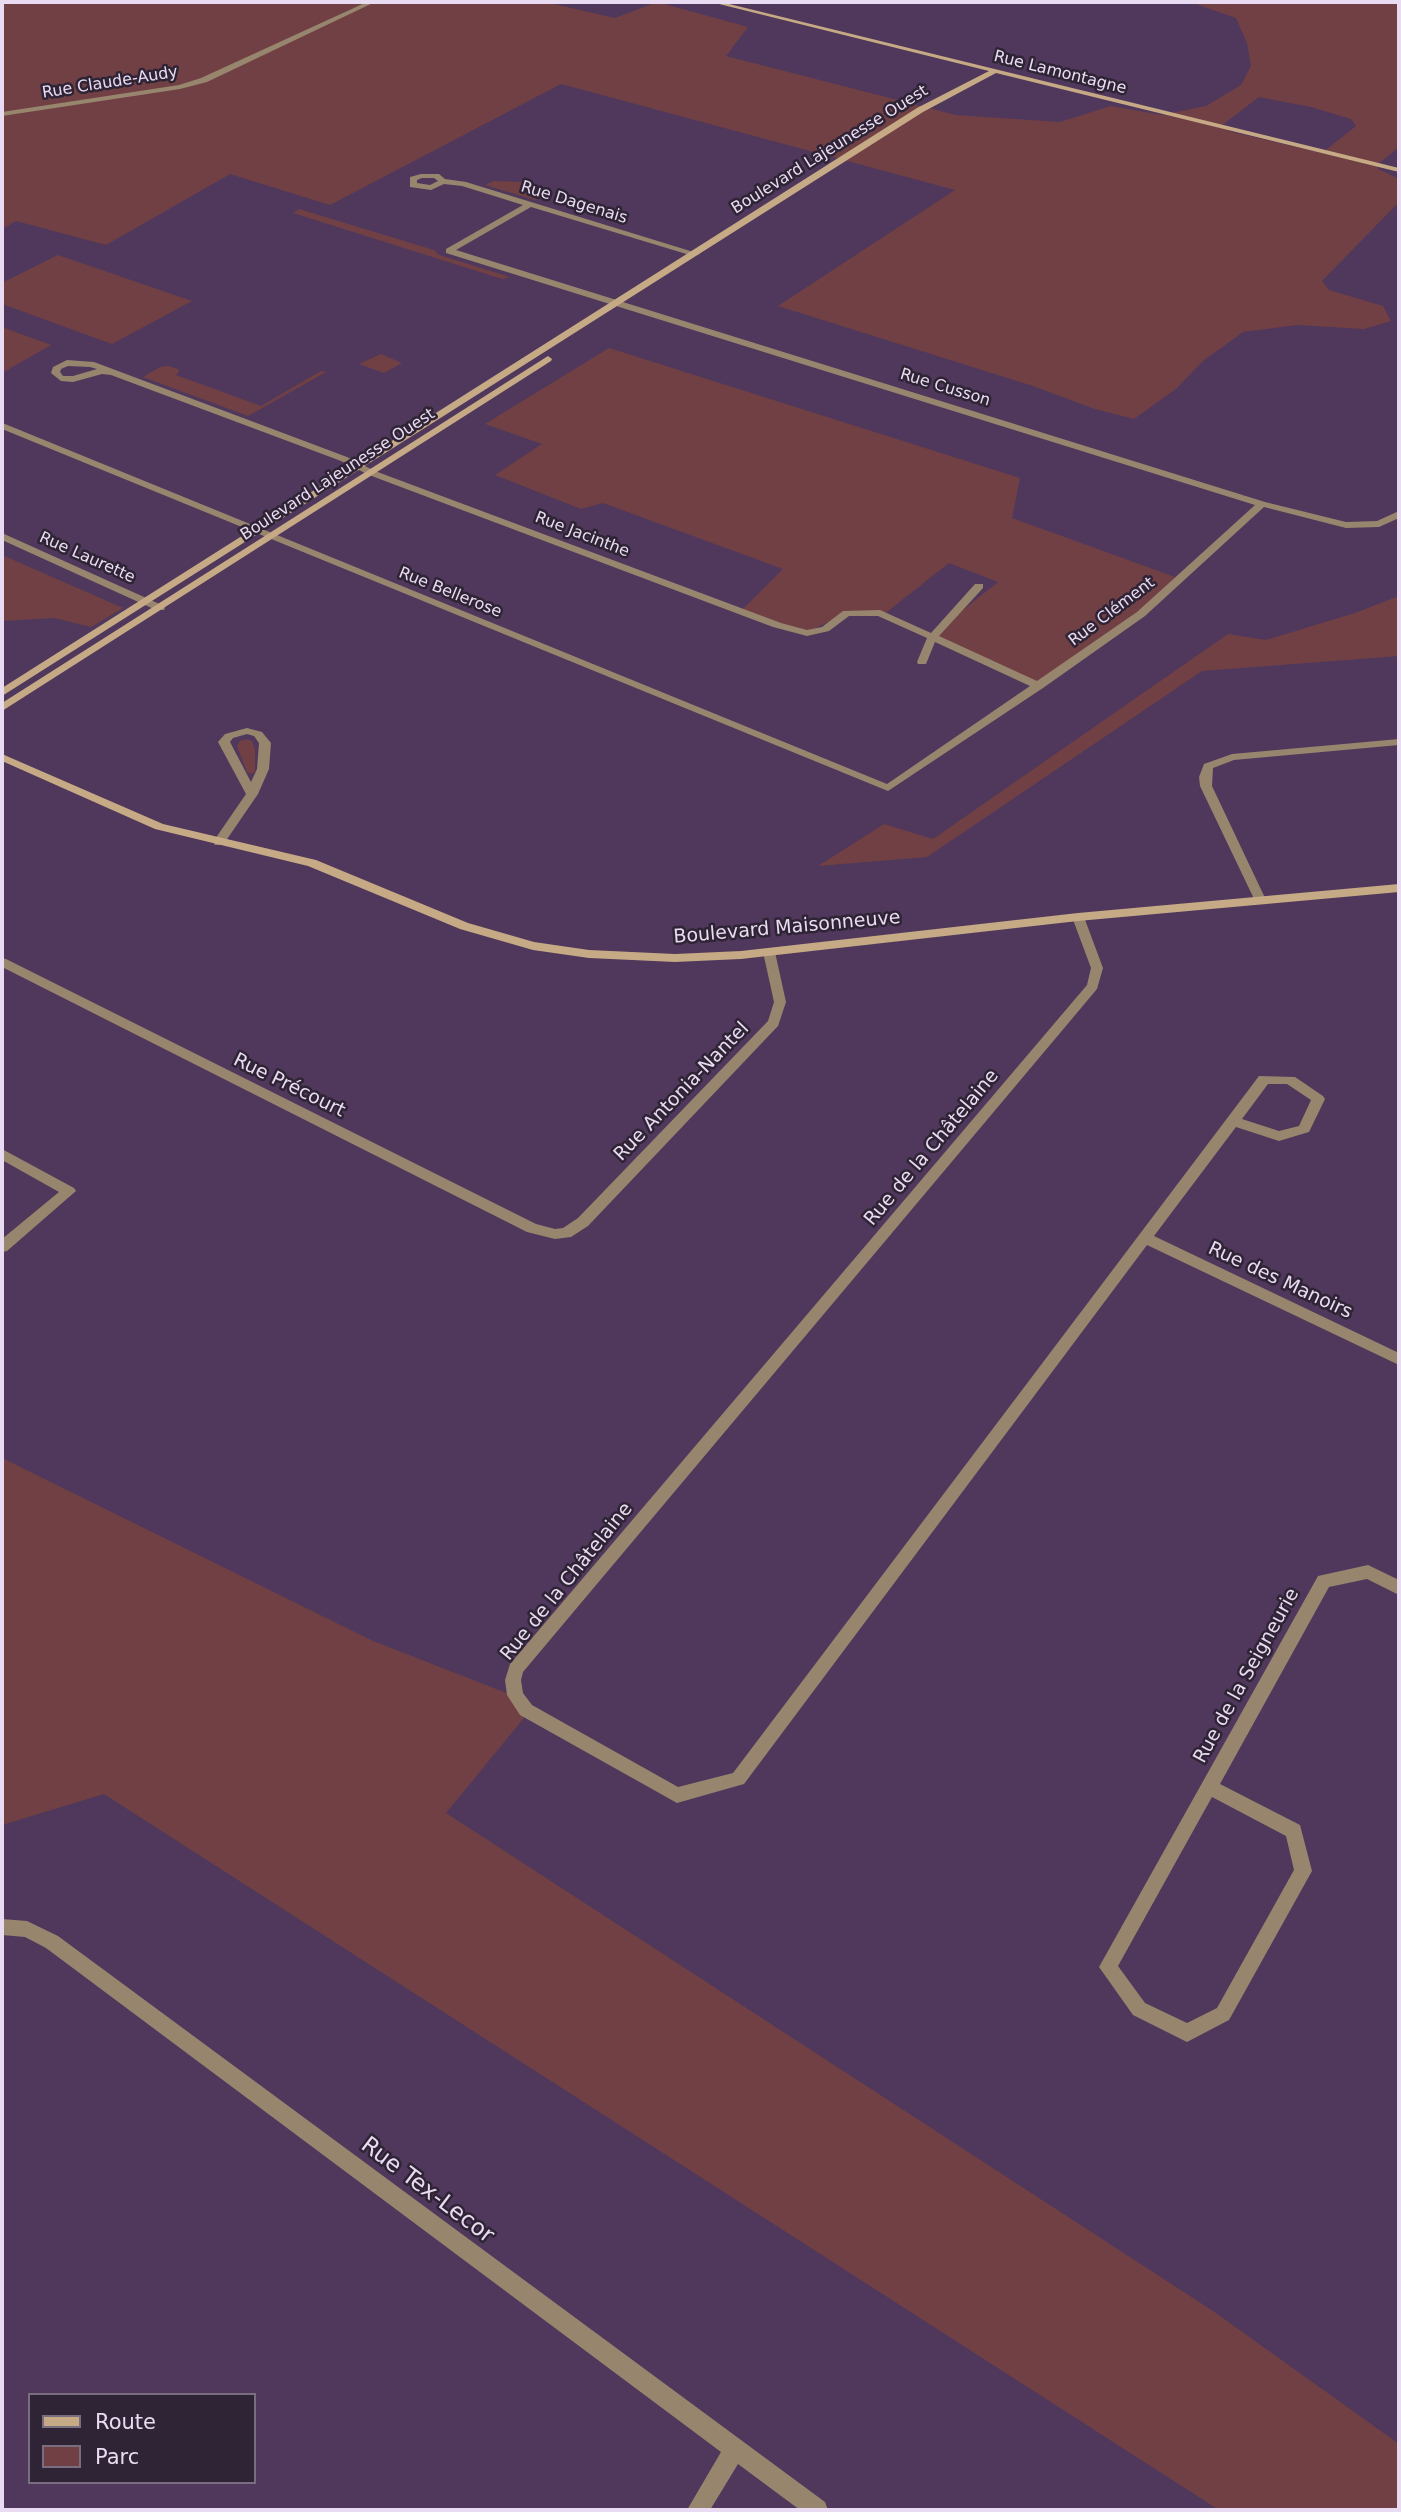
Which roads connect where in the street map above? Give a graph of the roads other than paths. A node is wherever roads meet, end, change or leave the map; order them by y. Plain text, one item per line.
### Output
1 (372, 2) edge
2 (714, 2) edge
3 (995, 71) junction
4 (2, 114) edge
5 (1399, 170) edge
6 (443, 181) dead end
7 (530, 204) junction
8 (480, 233) junction
9 (696, 254) junction
10 (480, 260) junction
11 (685, 260) junction
12 (620, 303) junction
13 (631, 306) junction
14 (612, 318) dead end
15 (590, 333) dead end
16 (578, 340) dead end
17 (555, 355) dead end
18 (111, 372) junction
19 (2, 426) edge
20 (362, 466) junction
21 (372, 473) junction
22 (1262, 504) junction
23 (1399, 514) edge
24 (262, 530) junction
25 (2, 537) edge
26 (272, 537) junction
27 (979, 586) dead end
28 (148, 602) junction
29 (160, 608) junction
30 (932, 637) junction
31 (922, 662) dead end
32 (1039, 686) junction
33 (2, 693) edge
34 (2, 708) edge
35 (1399, 743) edge
36 (2, 757) edge
37 (888, 788) joint
38 (252, 794) junction
39 (219, 842) junction
40 (1399, 888) edge
41 (1260, 900) junction
42 (1078, 917) junction
43 (769, 952) junction
44 (2, 962) edge
45 (1233, 1121) junction
46 (2, 1154) edge
47 (562, 1234) joint
48 (1145, 1238) junction
49 (2, 1247) edge
50 (1399, 1359) edge
51 (1399, 1588) edge
52 (1209, 1787) junction
53 (2, 1927) edge
54 (734, 2450) junction
55 (698, 2510) edge
56 (817, 2510) edge

1 - 4 street, Rue Claude-Audy
2 - 3 street, Rue Lamontagne
3 - 5 street, Rue Lamontagne
3 - 9 street, Boulevard Lajeunesse Ouest
6 - 7 street, Rue Dagenais
7 - 8 street
7 - 9 street, Rue Dagenais
8 - 10 street
8 - 10 street, Rue Cusson
9 - 11 street, Boulevard Lajeunesse Ouest
10 - 12 street, Rue Cusson
11 - 12 street, Boulevard Lajeunesse Ouest
11 - 13 street, Boulevard Lajeunesse Ouest
12 - 13 street, Rue Cusson
12 - 20 street, Boulevard Lajeunesse Ouest
13 - 14 street, Boulevard Lajeunesse Ouest
13 - 22 street, Rue Cusson
15 - 16 street
17 - 21 street, Boulevard Lajeunesse Ouest
18 - 18 street, Rue Jacinthe
18 - 20 street, Rue Jacinthe
19 - 24 street, Rue Bellerose
20 - 21 street, Rue Jacinthe
20 - 24 street, Boulevard Lajeunesse Ouest
21 - 26 street, Boulevard Lajeunesse Ouest
21 - 30 street, Rue Jacinthe
22 - 23 street
22 - 32 street, Rue Clément
24 - 26 street, Rue Bellerose
24 - 28 street, Boulevard Lajeunesse Ouest
25 - 28 street, Rue Laurette
26 - 29 street, Boulevard Lajeunesse Ouest
26 - 37 street, Rue Bellerose
27 - 30 street
28 - 29 street, Rue Laurette
28 - 33 street, Boulevard Lajeunesse Ouest
29 - 34 street, Boulevard Lajeunesse Ouest
30 - 31 street
30 - 32 street, Rue Jacinthe
32 - 37 street, Rue Clément
35 - 41 street
36 - 39 street, Boulevard Maisonneuve
38 - 38 street
38 - 39 street
39 - 43 street, Boulevard Maisonneuve
40 - 41 street, Boulevard Maisonneuve
41 - 42 street, Boulevard Maisonneuve
42 - 43 street, Boulevard Maisonneuve
42 - 48 street, Rue de la Châtelaine
43 - 47 street, Rue Antonia-Nantel
44 - 47 street, Rue Précourt
45 - 45 street, Rue de la Châtelaine
45 - 48 street, Rue de la Châtelaine
46 - 49 street
48 - 50 street, Rue des Manoirs
51 - 52 street, Rue de la Seigneurie
52 - 52 street, Rue de la Seigneurie
53 - 54 street, Rue Tex-Lecor
54 - 55 street
54 - 56 street, Rue Tex-Lecor

